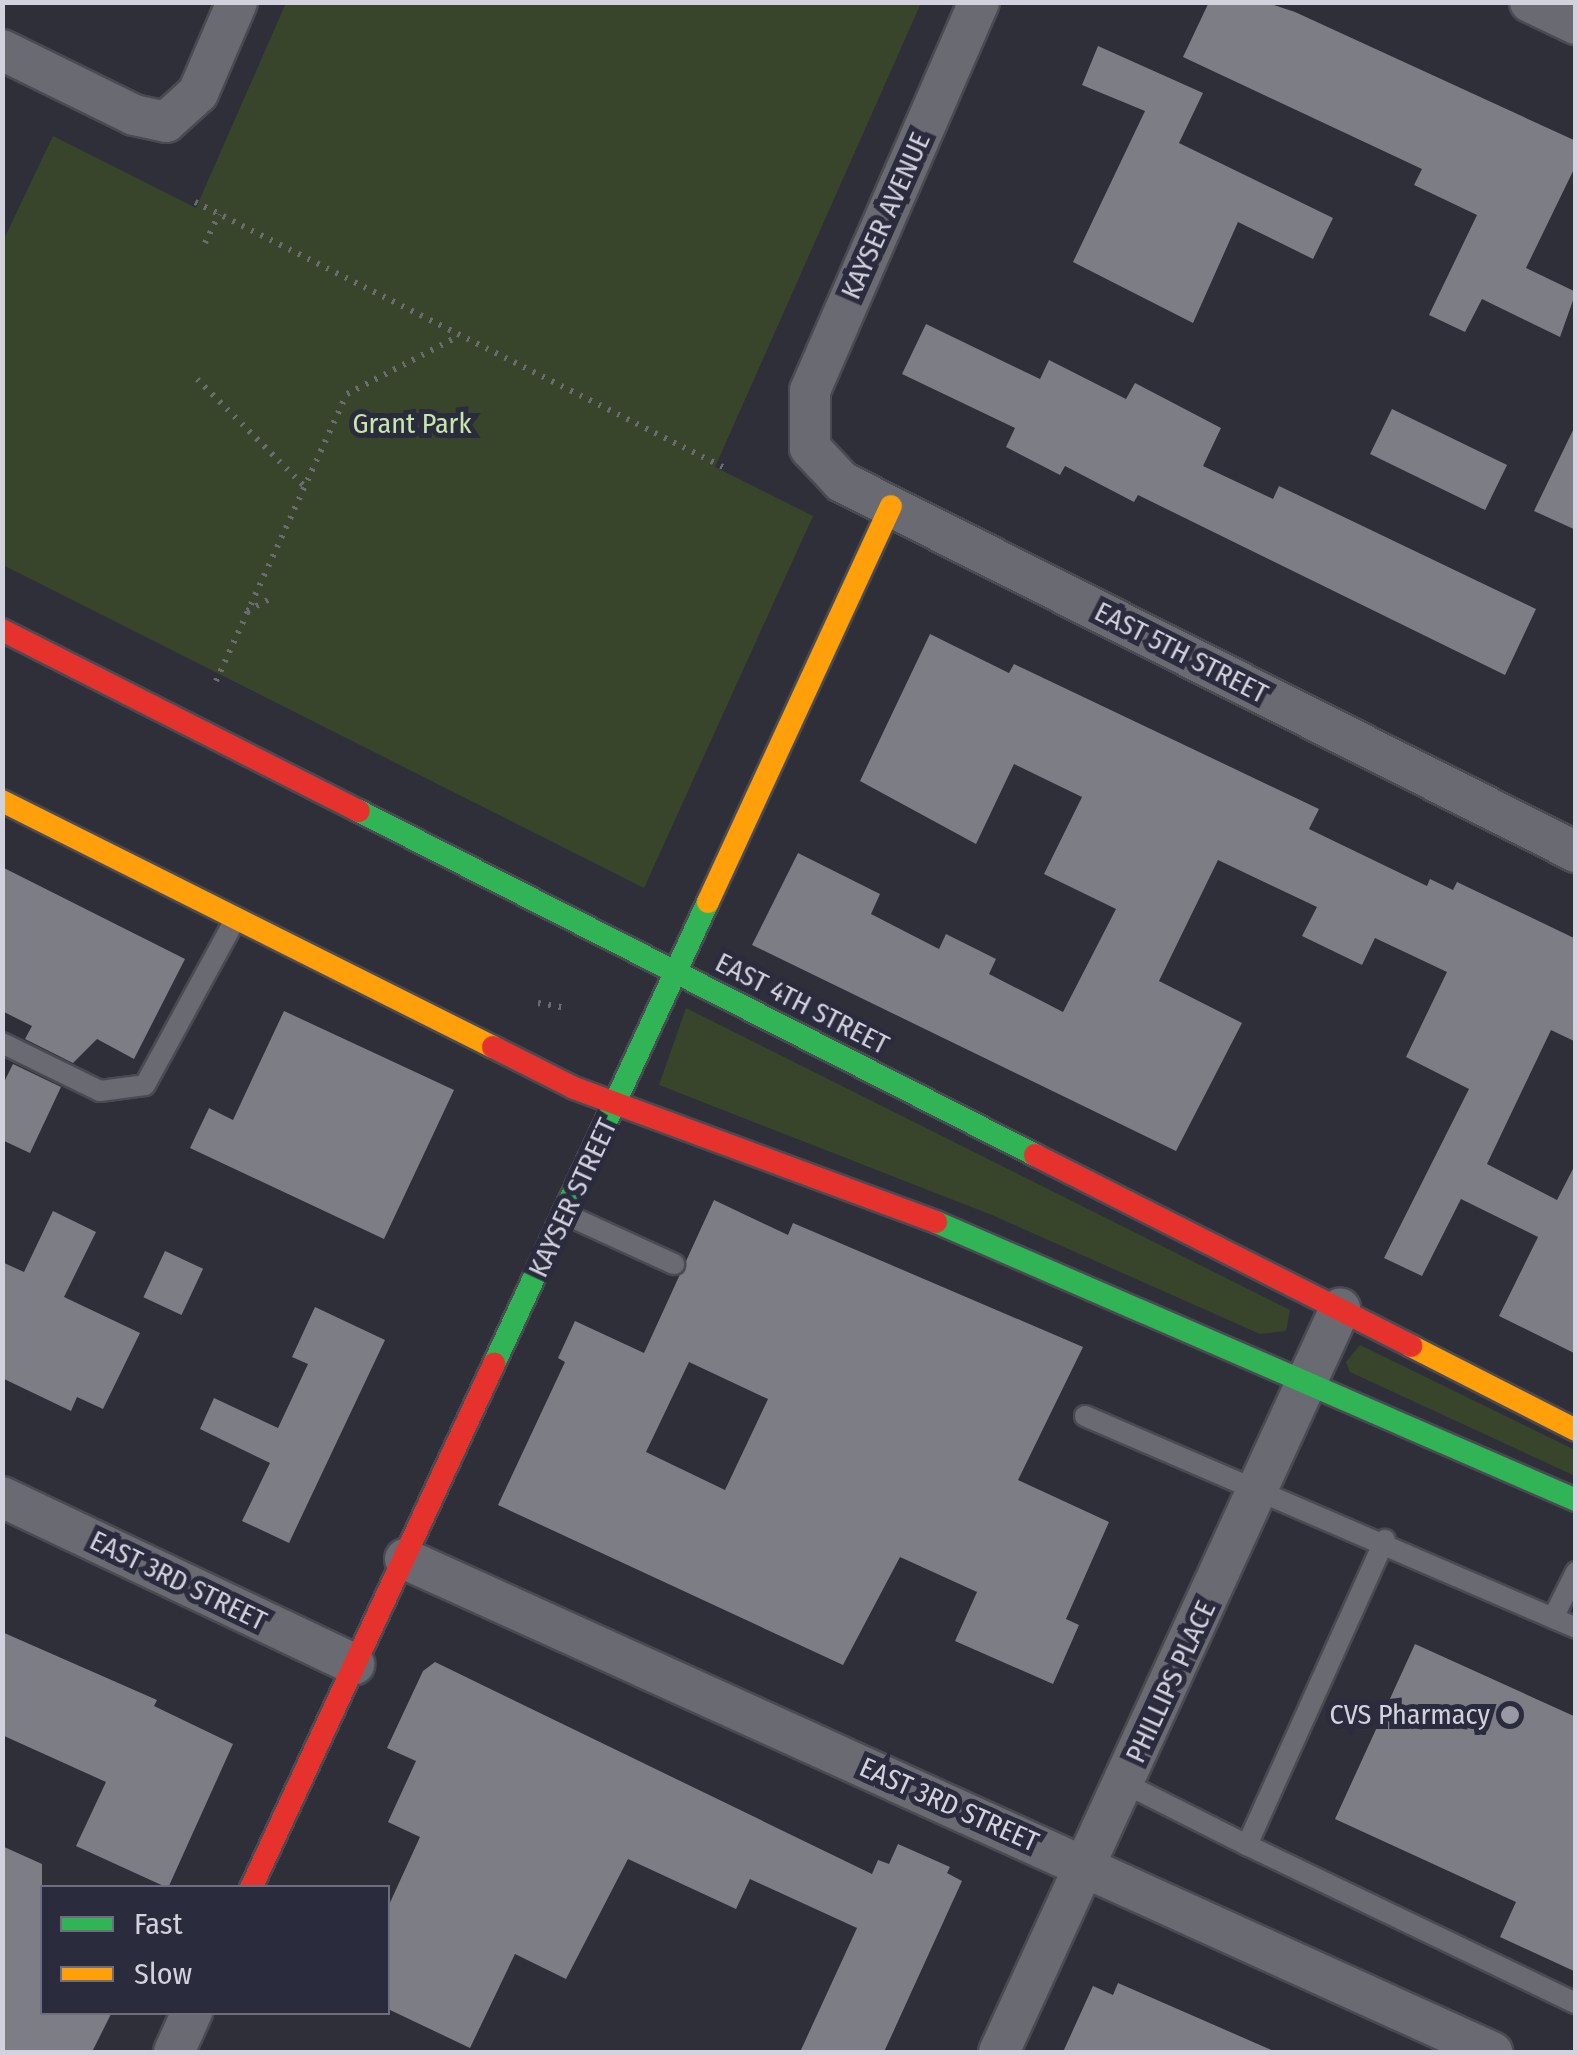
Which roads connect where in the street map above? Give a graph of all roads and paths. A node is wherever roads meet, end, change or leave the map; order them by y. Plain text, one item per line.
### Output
1 (238, 2) edge
2 (980, 2) edge
3 (1530, 2) edge
4 (1576, 24) edge
5 (2, 50) edge
6 (195, 202) dead end
7 (219, 214) junction
8 (205, 243) dead end
9 (460, 335) junction
10 (197, 379) dead end
11 (804, 433) joint
12 (724, 467) dead end
13 (305, 487) junction
14 (891, 506) junction
15 (273, 597) dead end
16 (246, 612) junction
17 (2, 630) edge
18 (216, 681) dead end
19 (2, 802) edge
20 (1576, 852) edge
21 (236, 919) junction
22 (675, 973) junction
23 (538, 1003) dead end
24 (568, 1008) dead end
25 (2, 1043) edge
26 (618, 1102) junction
27 (565, 1214) junction
28 (674, 1264) dead end
29 (1340, 1309) junction
30 (1306, 1382) junction
31 (1085, 1416) dead end
32 (1576, 1430) edge
33 (1260, 1493) junction
34 (2, 1497) edge
35 (1576, 1500) edge
36 (1384, 1540) junction
37 (405, 1558) junction
38 (1576, 1572) edge
39 (1553, 1618) junction
40 (1576, 1628) edge
41 (354, 1664) junction
42 (1124, 1783) junction
43 (1247, 1845) junction
44 (1085, 1866) junction
45 (251, 1885) edge
46 (1576, 2003) edge
47 (191, 2015) edge
48 (174, 2052) edge
49 (999, 2052) edge
50 (1492, 2052) edge

1 - 5 street
2 - 11 street, KAYSER AVENUE
3 - 4 street
6 - 7 path
7 - 8 path
7 - 9 path
9 - 12 path
9 - 13 path
10 - 13 path
11 - 14 street, EAST 5TH STREET
13 - 16 path
14 - 20 street, EAST 5TH STREET
14 - 22 street, KAYSER STREET
15 - 16 path
16 - 18 path
17 - 22 street, EAST 4TH STREET
19 - 21 street
21 - 25 lane
21 - 26 street
22 - 26 street, KAYSER STREET
22 - 29 street, EAST 4TH STREET
23 - 24 path
26 - 27 street, KAYSER STREET
26 - 30 street
27 - 28 lane
27 - 37 street, KAYSER STREET
29 - 30 street, PHILLIPS PLACE
29 - 32 street, EAST 4TH STREET
30 - 33 street, PHILLIPS PLACE
30 - 35 street
31 - 33 lane
33 - 36 lane
33 - 42 street, PHILLIPS PLACE
34 - 41 street, EAST 3RD STREET
36 - 39 lane
36 - 43 lane
37 - 41 street, KAYSER STREET
37 - 44 street, EAST 3RD STREET
38 - 39 lane
39 - 40 lane
41 - 45 street, KAYSER STREET
42 - 43 lane
42 - 44 street, PHILLIPS PLACE
43 - 46 lane
44 - 49 street, PHILLIPS PLACE
44 - 50 street, EAST 3RD STREET
47 - 48 street

